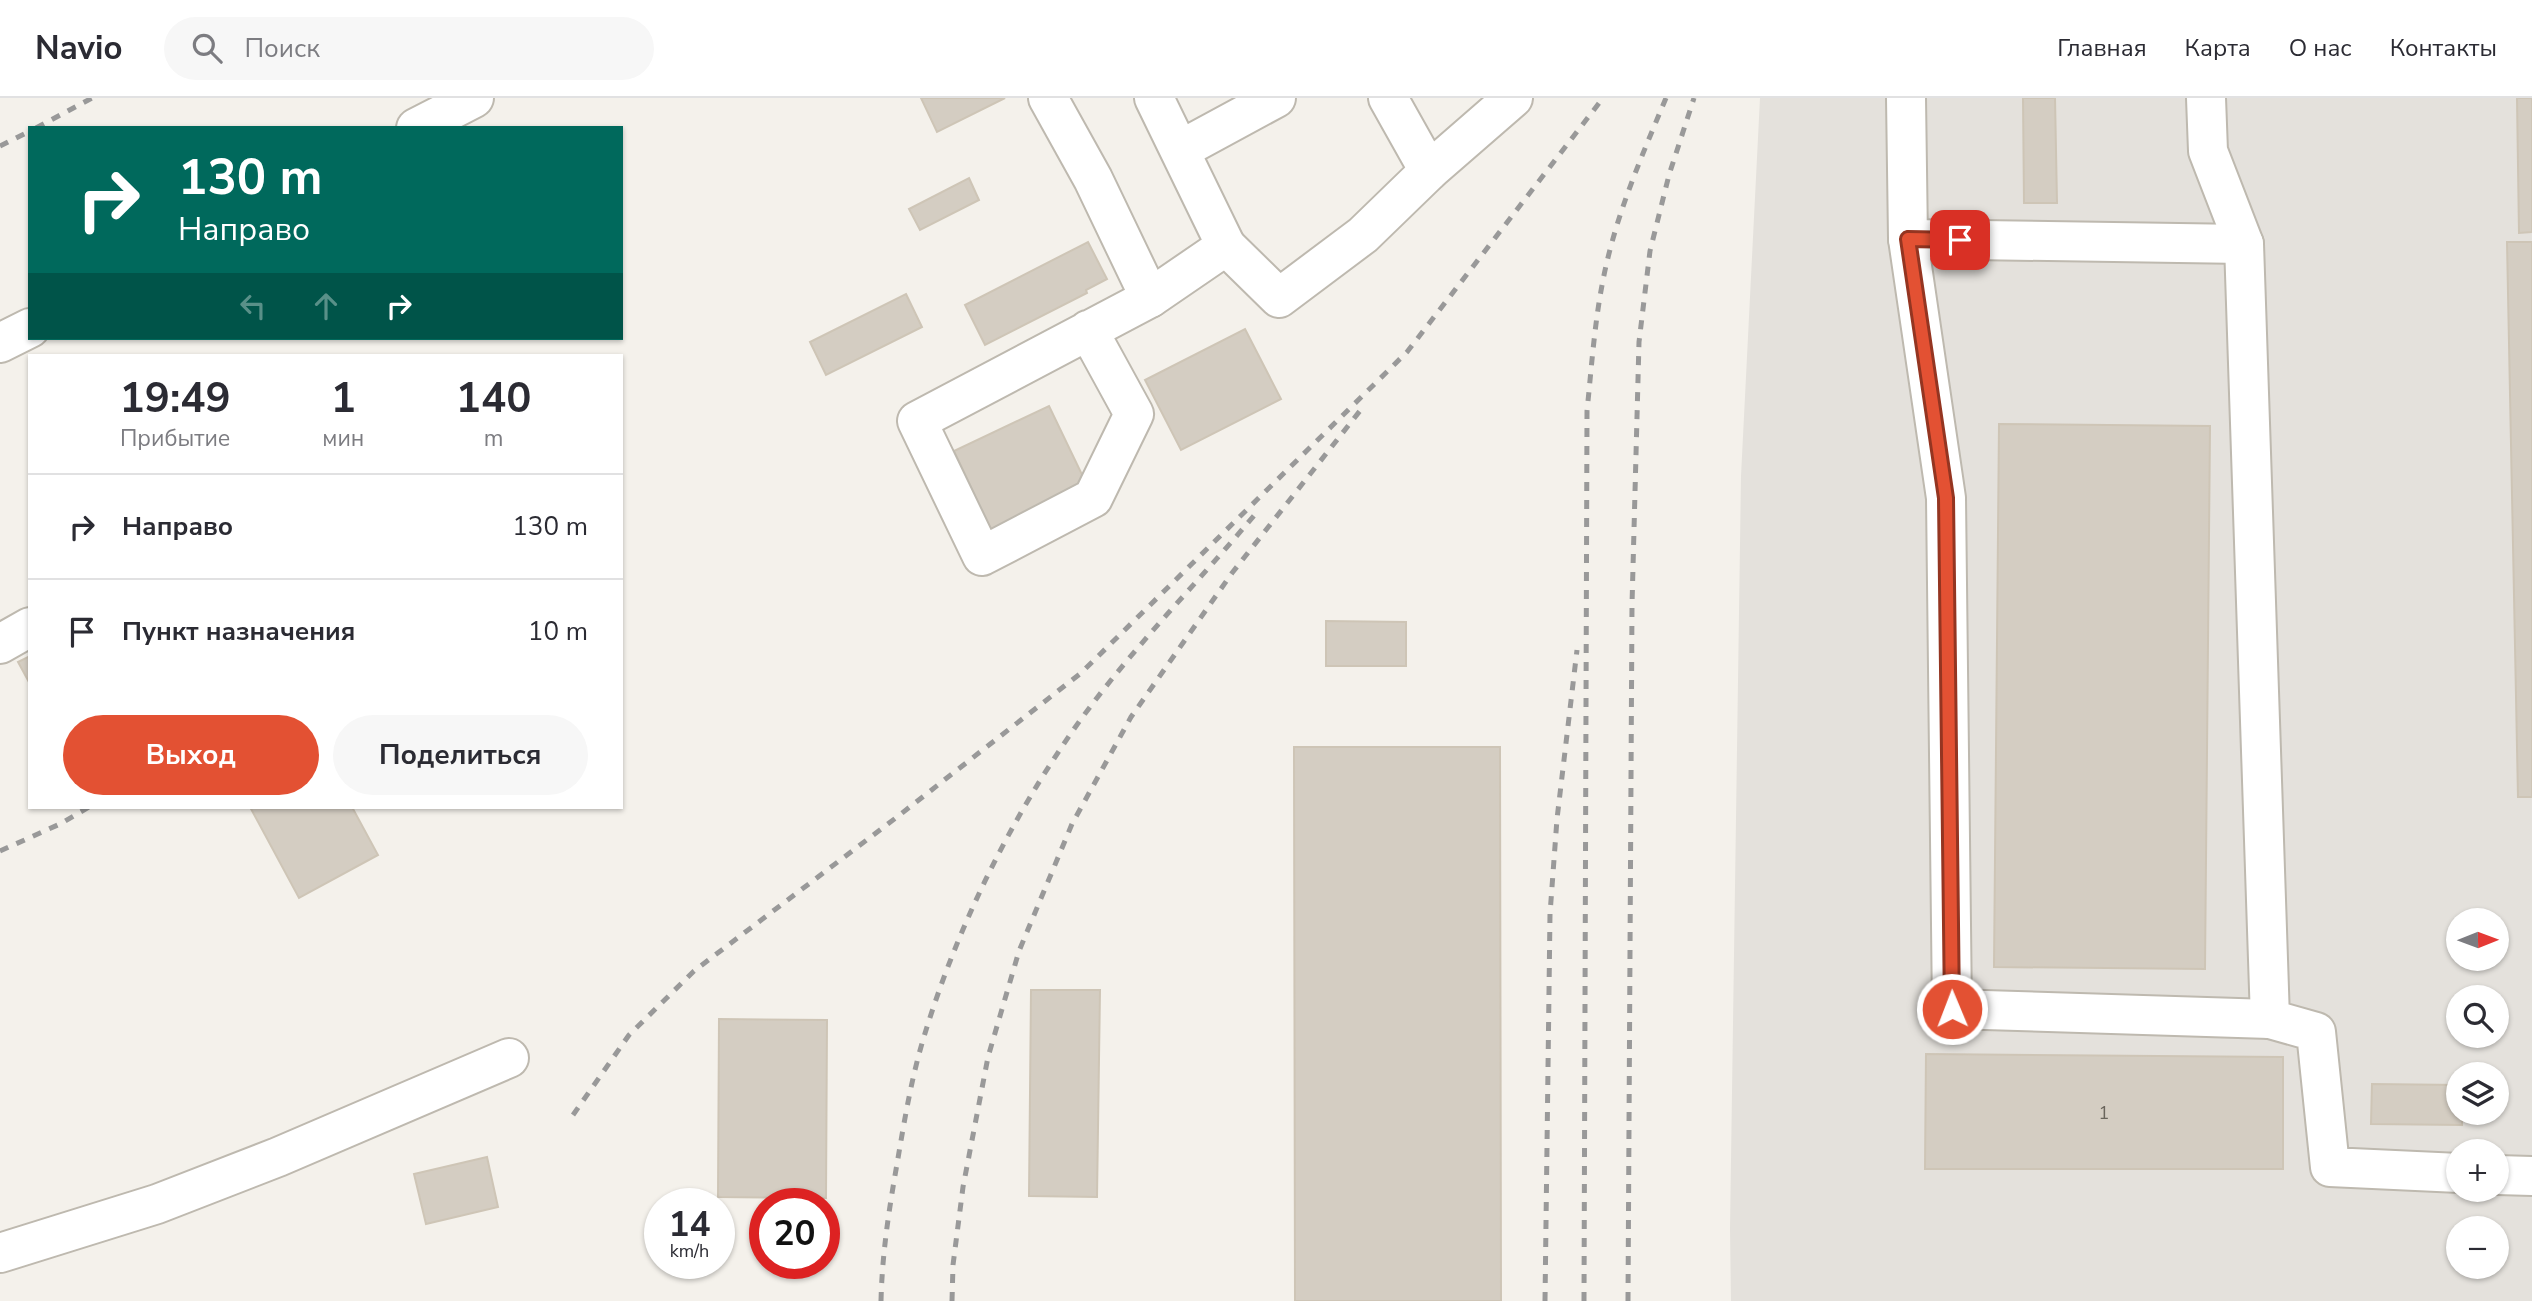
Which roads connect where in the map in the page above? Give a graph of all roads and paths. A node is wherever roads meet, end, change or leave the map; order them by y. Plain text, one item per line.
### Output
1 (474, 98) edge
2 (1048, 98) edge
3 (1154, 98) edge
4 (1276, 98) edge
5 (1388, 98) edge
6 (1513, 98) edge
7 (1906, 98) edge
8 (2206, 98) edge
9 (420, 126) edge
10 (1180, 150) junction
11 (1429, 171) junction
12 (1908, 239) junction
13 (2244, 244) junction
14 (1226, 246) junction
15 (1150, 298) junction
16 (28, 329) edge
17 (1088, 330) junction
18 (0, 343) edge
19 (28, 628) edge
20 (0, 644) edge
21 (2270, 1019) junction
22 (509, 1058) dead end
23 (2446, 1172) edge
24 (2509, 1175) edge
25 (2532, 1176) edge
26 (0, 1253) edge

1 - 9 lane
2 - 15 lane
3 - 10 lane
4 - 10 lane
5 - 11 lane
6 - 11 lane
7 - 12 lane
8 - 13 lane
10 - 14 lane
11 - 14 lane
12 - 13 lane
12 - 21 lane
13 - 21 lane
14 - 15 lane
15 - 17 lane
16 - 18 lane
17 - 17 lane
19 - 20 lane
21 - 23 lane
22 - 26 lane
24 - 25 lane

